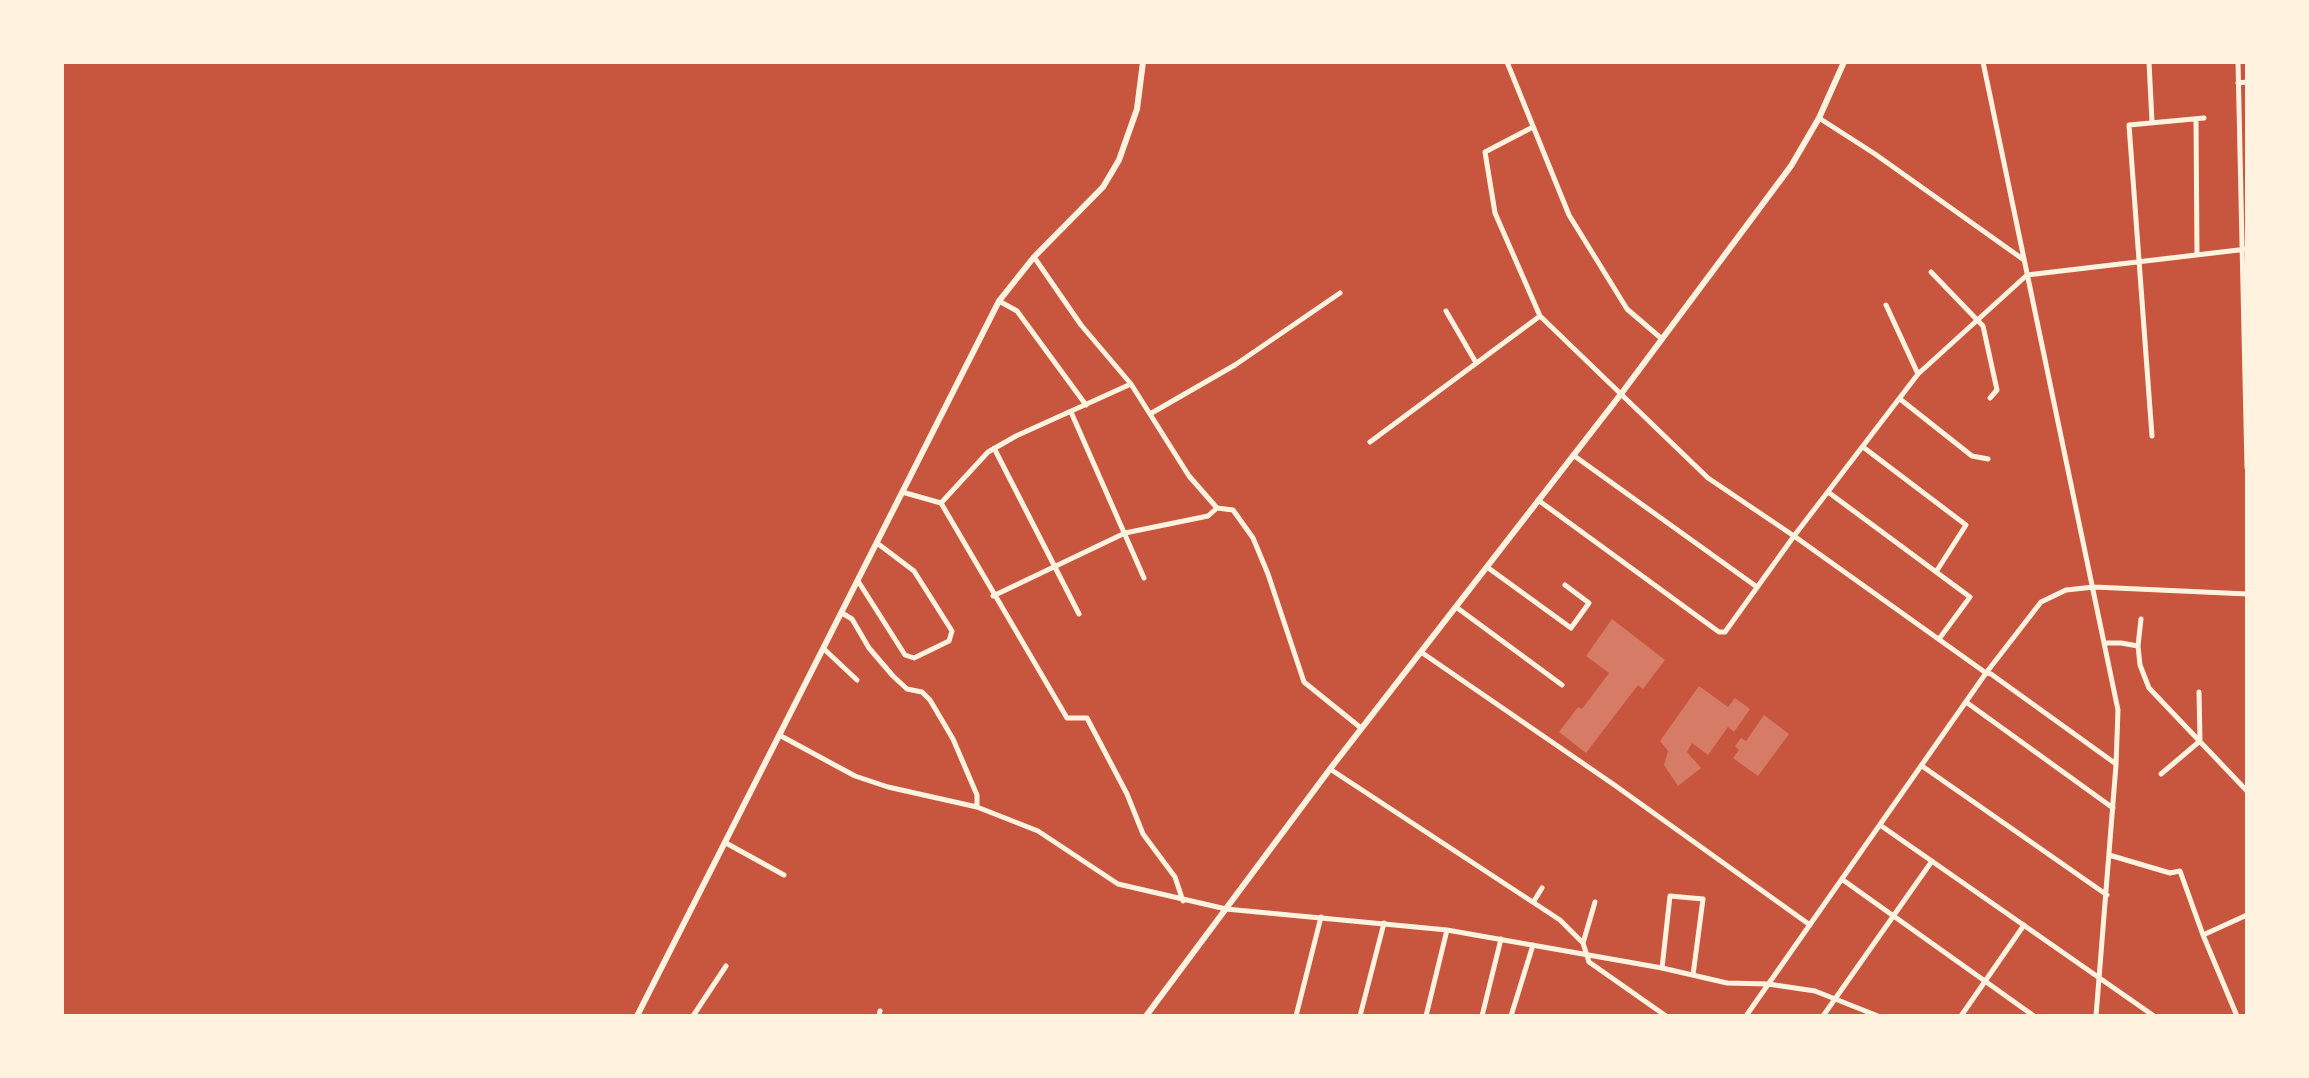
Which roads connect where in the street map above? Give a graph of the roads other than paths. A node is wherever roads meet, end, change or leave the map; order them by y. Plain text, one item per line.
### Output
1 (1143, 62) edge
2 (1507, 62) edge
3 (1844, 62) edge
4 (1983, 62) edge
5 (2149, 62) edge
6 (2238, 62) edge
7 (2247, 82) edge
8 (2238, 83) junction
9 (1819, 118) junction
10 (2204, 118) dead end
11 (2196, 120) junction
12 (2152, 122) junction
13 (1533, 127) junction
14 (2244, 249) edge
15 (2197, 254) junction
16 (1034, 257) junction
17 (2024, 260) junction
18 (2139, 261) junction
19 (1931, 272) dead end
20 (2027, 275) junction
21 (1340, 293) dead end
22 (999, 301) junction
23 (1886, 305) dead end
24 (1446, 311) dead end
25 (1540, 316) junction
26 (1979, 320) junction
27 (1662, 339) junction
28 (1475, 361) junction
29 (1918, 374) junction
30 (1131, 384) junction
31 (1621, 394) junction
32 (1990, 398) dead end
33 (1900, 399) junction
34 (1086, 405) junction
35 (1071, 412) junction
36 (1150, 414) junction
37 (2152, 436) dead end
38 (1370, 442) dead end
39 (1863, 447) junction
40 (994, 448) junction
41 (1573, 455) junction
42 (1988, 459) dead end
43 (2247, 468) edge
44 (902, 492) junction
45 (1828, 492) junction
46 (1538, 500) junction
47 (941, 503) junction
48 (1217, 508) junction
49 (1125, 533) junction
50 (1794, 536) junction
51 (877, 543) junction
52 (1056, 565) junction
53 (1487, 567) junction
54 (1936, 572) junction
55 (1144, 578) dead end
56 (858, 581) junction
57 (1565, 585) dead end
58 (1757, 587) junction
59 (2094, 587) junction
60 (2247, 594) edge
61 (993, 596) junction
62 (1456, 607) junction
63 (842, 613) junction
64 (1079, 614) dead end
65 (2141, 619) dead end
66 (1939, 639) junction
67 (2105, 643) junction
68 (2138, 646) junction
69 (824, 649) junction
70 (1421, 652) junction
71 (1986, 673) junction
72 (857, 680) dead end
73 (1562, 685) dead end
74 (2199, 692) dead end
75 (1966, 702) junction
76 (1361, 728) junction
77 (781, 736) junction
78 (2200, 741) junction
79 (2116, 765) junction
80 (1922, 766) junction
81 (1330, 769) junction
82 (2161, 774) dead end
83 (2247, 791) edge
84 (977, 807) junction
85 (2113, 808) junction
86 (1880, 825) junction
87 (726, 843) junction
88 (2109, 855) junction
89 (1932, 861) junction
90 (784, 875) dead end
91 (1842, 880) junction
92 (1542, 888) dead end
93 (2107, 895) junction
94 (1183, 901) junction
95 (1534, 901) junction
96 (1595, 902) dead end
97 (1226, 909) junction
98 (2247, 915) edge
99 (1893, 916) junction
100 (1321, 917) junction
101 (1384, 923) junction
102 (1810, 925) junction
103 (2024, 925) junction
104 (1447, 930) junction
105 (2203, 935) junction
106 (1501, 939) junction
107 (1583, 943) junction
108 (1533, 945) junction
109 (1586, 955) junction
110 (726, 966) dead end
111 (1662, 968) junction
112 (1693, 975) junction
113 (2099, 978) junction
114 (1985, 981) junction
115 (1768, 984) junction
116 (1835, 999) junction
117 (637, 1016) edge
118 (693, 1016) edge
119 (1146, 1016) edge
120 (1296, 1016) edge
121 (1360, 1016) edge
122 (1426, 1016) edge
123 (1482, 1016) edge
124 (1511, 1016) edge
125 (1666, 1016) edge
126 (1746, 1016) edge
127 (1823, 1016) edge
128 (1878, 1016) edge
129 (1961, 1016) edge
130 (2034, 1016) edge
131 (2096, 1016) edge
132 (2154, 1016) edge
133 (2237, 1016) edge

1 - 16 street
2 - 13 street
3 - 9 street
4 - 17 street
5 - 12 street
6 - 8 street
7 - 8 street
8 - 14 street
9 - 17 street
9 - 27 street
10 - 11 street
11 - 12 street
11 - 15 street
12 - 18 street
13 - 25 street
13 - 27 street
14 - 15 street
14 - 43 street
15 - 18 street
16 - 22 street
16 - 30 street
17 - 20 street
18 - 20 street
18 - 37 street
19 - 26 street
20 - 26 street
20 - 59 street
21 - 36 street
22 - 34 street
22 - 44 street
23 - 29 street
24 - 28 street
25 - 28 street
25 - 31 street
26 - 29 street
26 - 32 street
27 - 31 street
28 - 38 street
29 - 33 street
30 - 34 street
30 - 36 street
31 - 41 street
31 - 50 street
33 - 39 street
33 - 42 street
34 - 35 street
35 - 40 street
35 - 49 street
36 - 48 street
39 - 45 street
39 - 54 street
40 - 47 street
40 - 52 street
41 - 46 street
41 - 58 street
44 - 47 street
44 - 51 street
45 - 50 street
45 - 54 street
46 - 53 street
46 - 58 street
47 - 61 street
48 - 49 street
48 - 76 street
49 - 52 street
49 - 55 street
50 - 58 street
50 - 66 street
51 - 56 street
51 - 56 street
52 - 61 street
52 - 64 street
53 - 57 street
53 - 62 street
54 - 66 street
56 - 63 street
59 - 60 street
59 - 67 street
59 - 71 street
61 - 94 street
62 - 70 street
62 - 73 street
63 - 69 street
63 - 84 street
65 - 68 street
66 - 71 street
67 - 68 street
67 - 79 street
68 - 78 street
69 - 72 street
69 - 77 street
70 - 76 street
70 - 102 street
71 - 75 street
71 - 79 street
74 - 78 street
75 - 80 street
75 - 85 street
76 - 81 street
77 - 84 street
77 - 87 street
78 - 82 street
78 - 83 street
79 - 85 street
80 - 86 street
80 - 93 street
81 - 95 street
81 - 97 street
84 - 94 street
85 - 88 street
86 - 89 street
86 - 91 street
87 - 90 street
87 - 117 street
88 - 93 street
88 - 105 street
89 - 99 street
89 - 103 street
91 - 99 street
91 - 102 street
92 - 95 street
93 - 113 street
94 - 97 street
95 - 107 street
96 - 107 street
97 - 100 street
97 - 119 street
98 - 105 street
99 - 114 street
99 - 116 street
100 - 101 street
100 - 120 street
101 - 104 street
101 - 121 street
102 - 115 street
103 - 113 street
103 - 114 street
104 - 106 street
104 - 122 street
105 - 133 street
106 - 108 street
106 - 123 street
107 - 109 street
108 - 109 street
108 - 124 street
109 - 111 street
109 - 125 street
110 - 118 street
111 - 112 street
111 - 112 street
112 - 115 street
113 - 131 street
113 - 132 street
114 - 129 street
114 - 130 street
115 - 116 street
115 - 126 street
116 - 127 street
116 - 128 street

